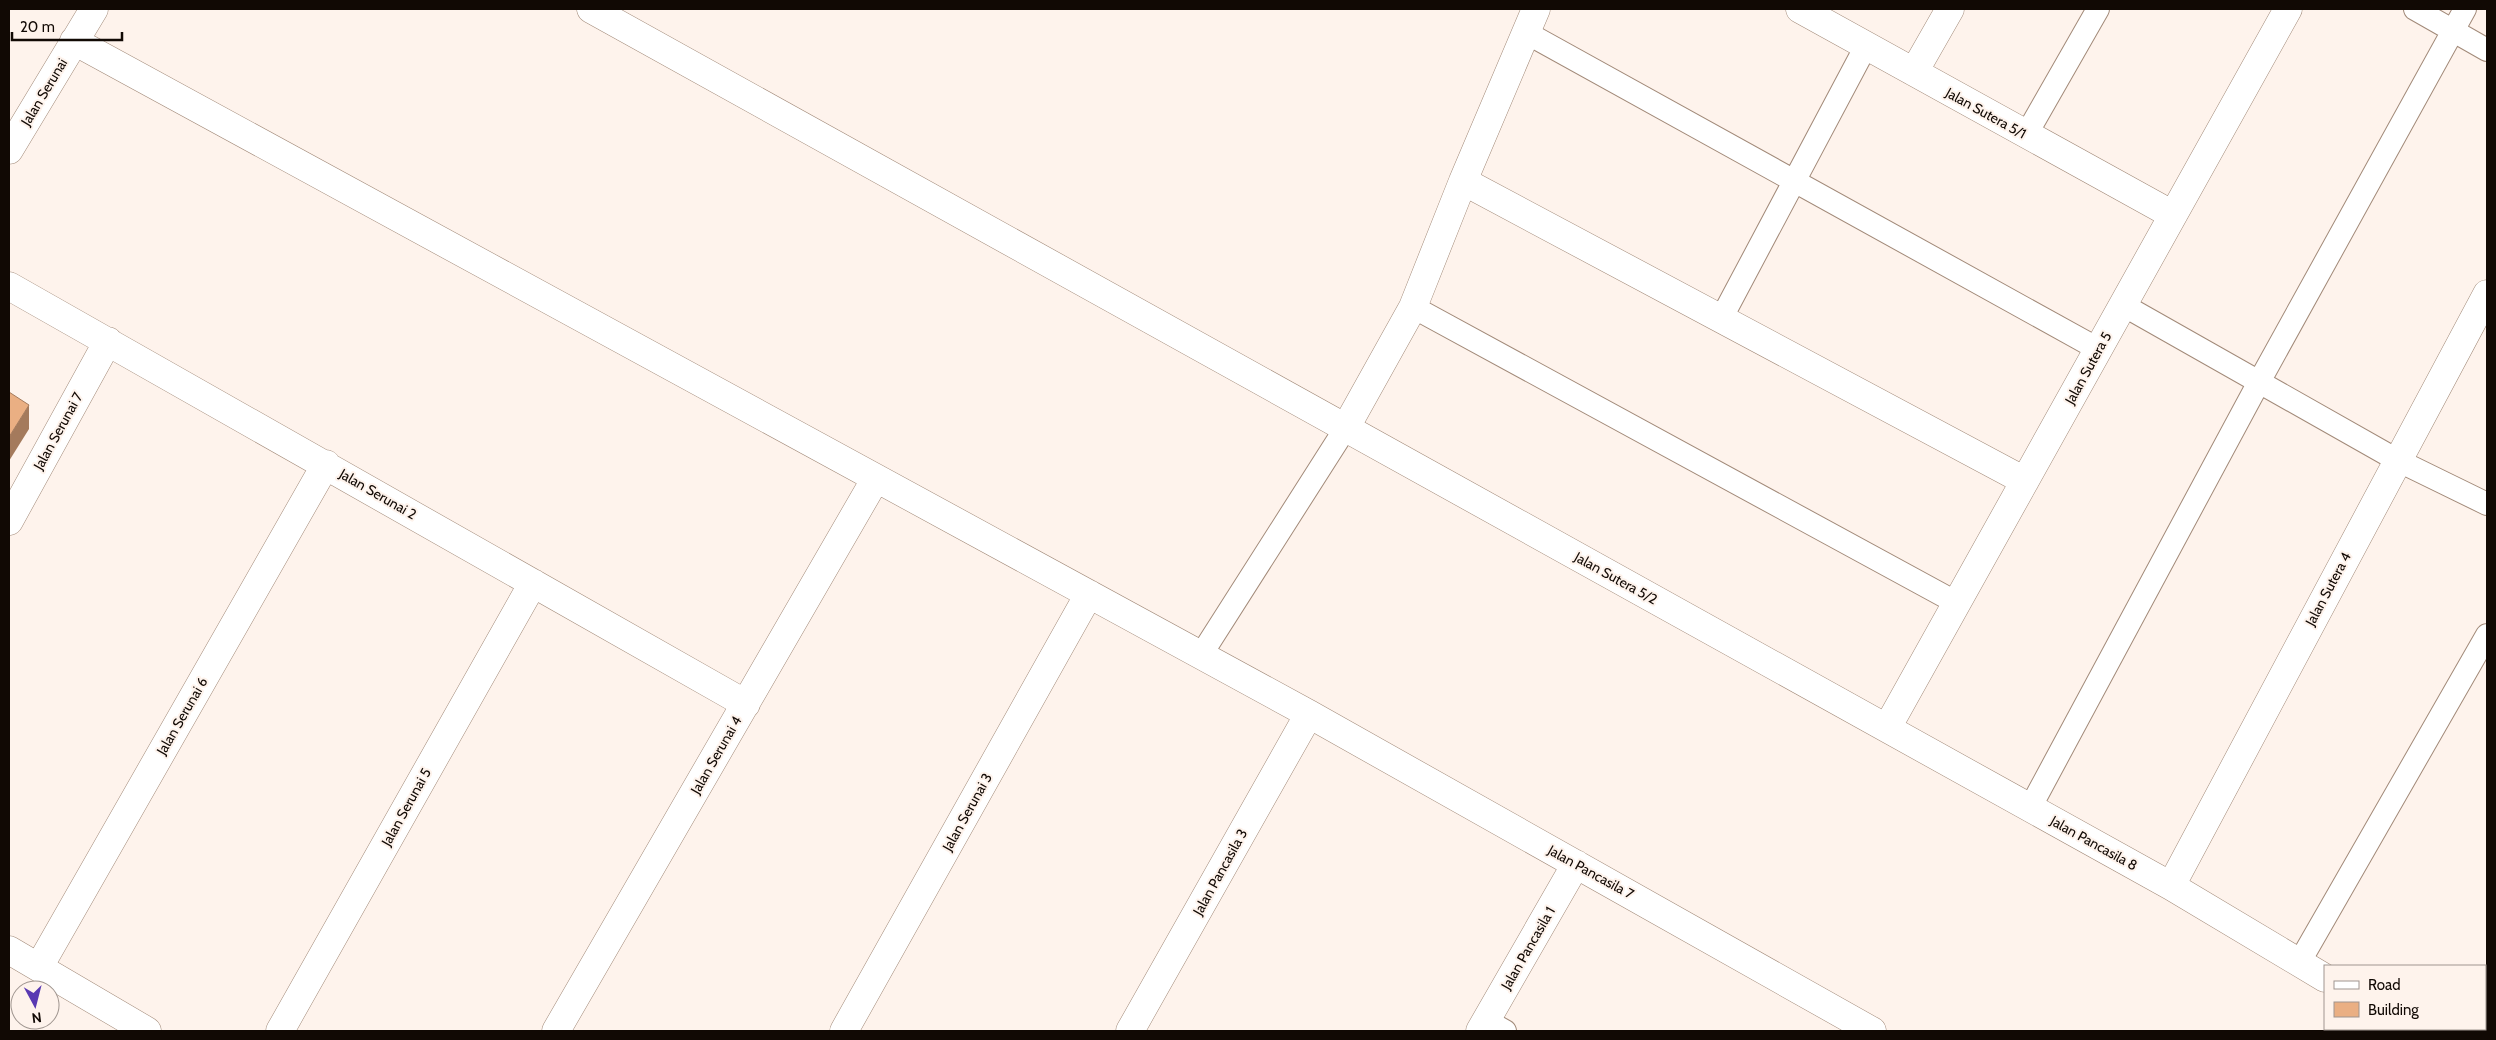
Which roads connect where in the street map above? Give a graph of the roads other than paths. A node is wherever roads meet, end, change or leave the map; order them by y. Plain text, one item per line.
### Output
1 (94, 9) edge
2 (591, 9) edge
3 (1800, 9) edge
4 (1950, 9) edge
5 (2098, 9) edge
6 (2288, 9) edge
7 (2415, 9) edge
8 (2465, 9) edge
9 (1530, 20) edge
10 (2453, 31) junction
11 (74, 41) junction
12 (1866, 46) junction
13 (2487, 50) edge
14 (1914, 72) junction
15 (2026, 136) junction
16 (9, 150) edge
17 (1794, 180) junction
18 (1463, 181) junction
19 (2173, 215) junction
20 (9, 286) edge
21 (2487, 294) edge
22 (2123, 305) junction
23 (1413, 307) junction
24 (1721, 319) junction
25 (108, 341) junction
26 (2098, 349) junction
27 (2259, 382) junction
28 (1345, 429) junction
29 (2397, 460) junction
30 (326, 464) junction
31 (876, 478) junction
32 (2025, 481) junction
33 (2487, 504) edge
34 (9, 521) edge
35 (533, 583) junction
36 (1089, 594) junction
37 (1957, 603) junction
38 (2487, 636) edge
39 (1201, 655) junction
40 (746, 704) junction
41 (1309, 714) junction
42 (1888, 728) junction
43 (2030, 808) junction
44 (1576, 864) junction
45 (2171, 886) junction
46 (9, 950) edge
47 (2299, 963) junction
48 (38, 967) junction
49 (2324, 977) edge
50 (1491, 1028) edge
51 (146, 1031) edge
52 (280, 1031) edge
53 (556, 1031) edge
54 (844, 1031) edge
55 (1130, 1031) edge
56 (1872, 1031) edge

1 - 11 street, Jalan Serunai
2 - 28 street, Jalan Sutera 5/2
3 - 12 street, Jalan Sutera 5/1
4 - 14 street
5 - 15 lane
6 - 19 street, Jalan Sutera 5
7 - 10 lane
8 - 10 lane
9 - 17 lane
9 - 18 street
10 - 13 lane
10 - 27 lane
11 - 16 street, Jalan Serunai
11 - 31 street, Jalan Pancasila 7
12 - 14 street, Jalan Sutera 5/1
12 - 17 lane
14 - 15 street, Jalan Sutera 5/1
15 - 19 street, Jalan Sutera 5/1
17 - 24 lane
17 - 26 lane
18 - 23 street
18 - 24 street
19 - 22 street, Jalan Sutera 5
20 - 25 street, Jalan Serunai 2
21 - 29 street, Jalan Sutera 4
22 - 26 street, Jalan Sutera 5
22 - 27 lane
23 - 28 street
23 - 37 lane
24 - 32 street
25 - 30 street, Jalan Serunai 2
25 - 34 street, Jalan Serunai 7
26 - 32 street, Jalan Sutera 5
27 - 29 lane
27 - 43 lane
28 - 39 lane
28 - 42 street, Jalan Sutera 5/2
29 - 33 lane
29 - 45 street, Jalan Sutera 4
30 - 35 street, Jalan Serunai 2
30 - 48 street, Jalan Serunai 6
31 - 36 street, Jalan Pancasila 7
31 - 40 street, Jalan Serunai 4
32 - 37 street, Jalan Sutera 5
35 - 40 street, Jalan Serunai 2
35 - 52 street, Jalan Serunai 5
36 - 39 street, Jalan Pancasila 7
36 - 54 street, Jalan Serunai 3
37 - 42 street, Jalan Sutera 5
38 - 47 lane
39 - 41 street, Jalan Pancasila 7
40 - 53 street, Jalan Serunai 4
41 - 44 street, Jalan Pancasila 7
41 - 55 street, Jalan Pancasila 3
42 - 43 street, Jalan Pancasila 8
43 - 45 street, Jalan Pancasila 8
44 - 50 street, Jalan Pancasila 1
44 - 56 street, Jalan Pancasila 7
45 - 47 street, Jalan Pancasila 8
46 - 48 street
47 - 49 street, Jalan Pancasila 8
48 - 51 street

